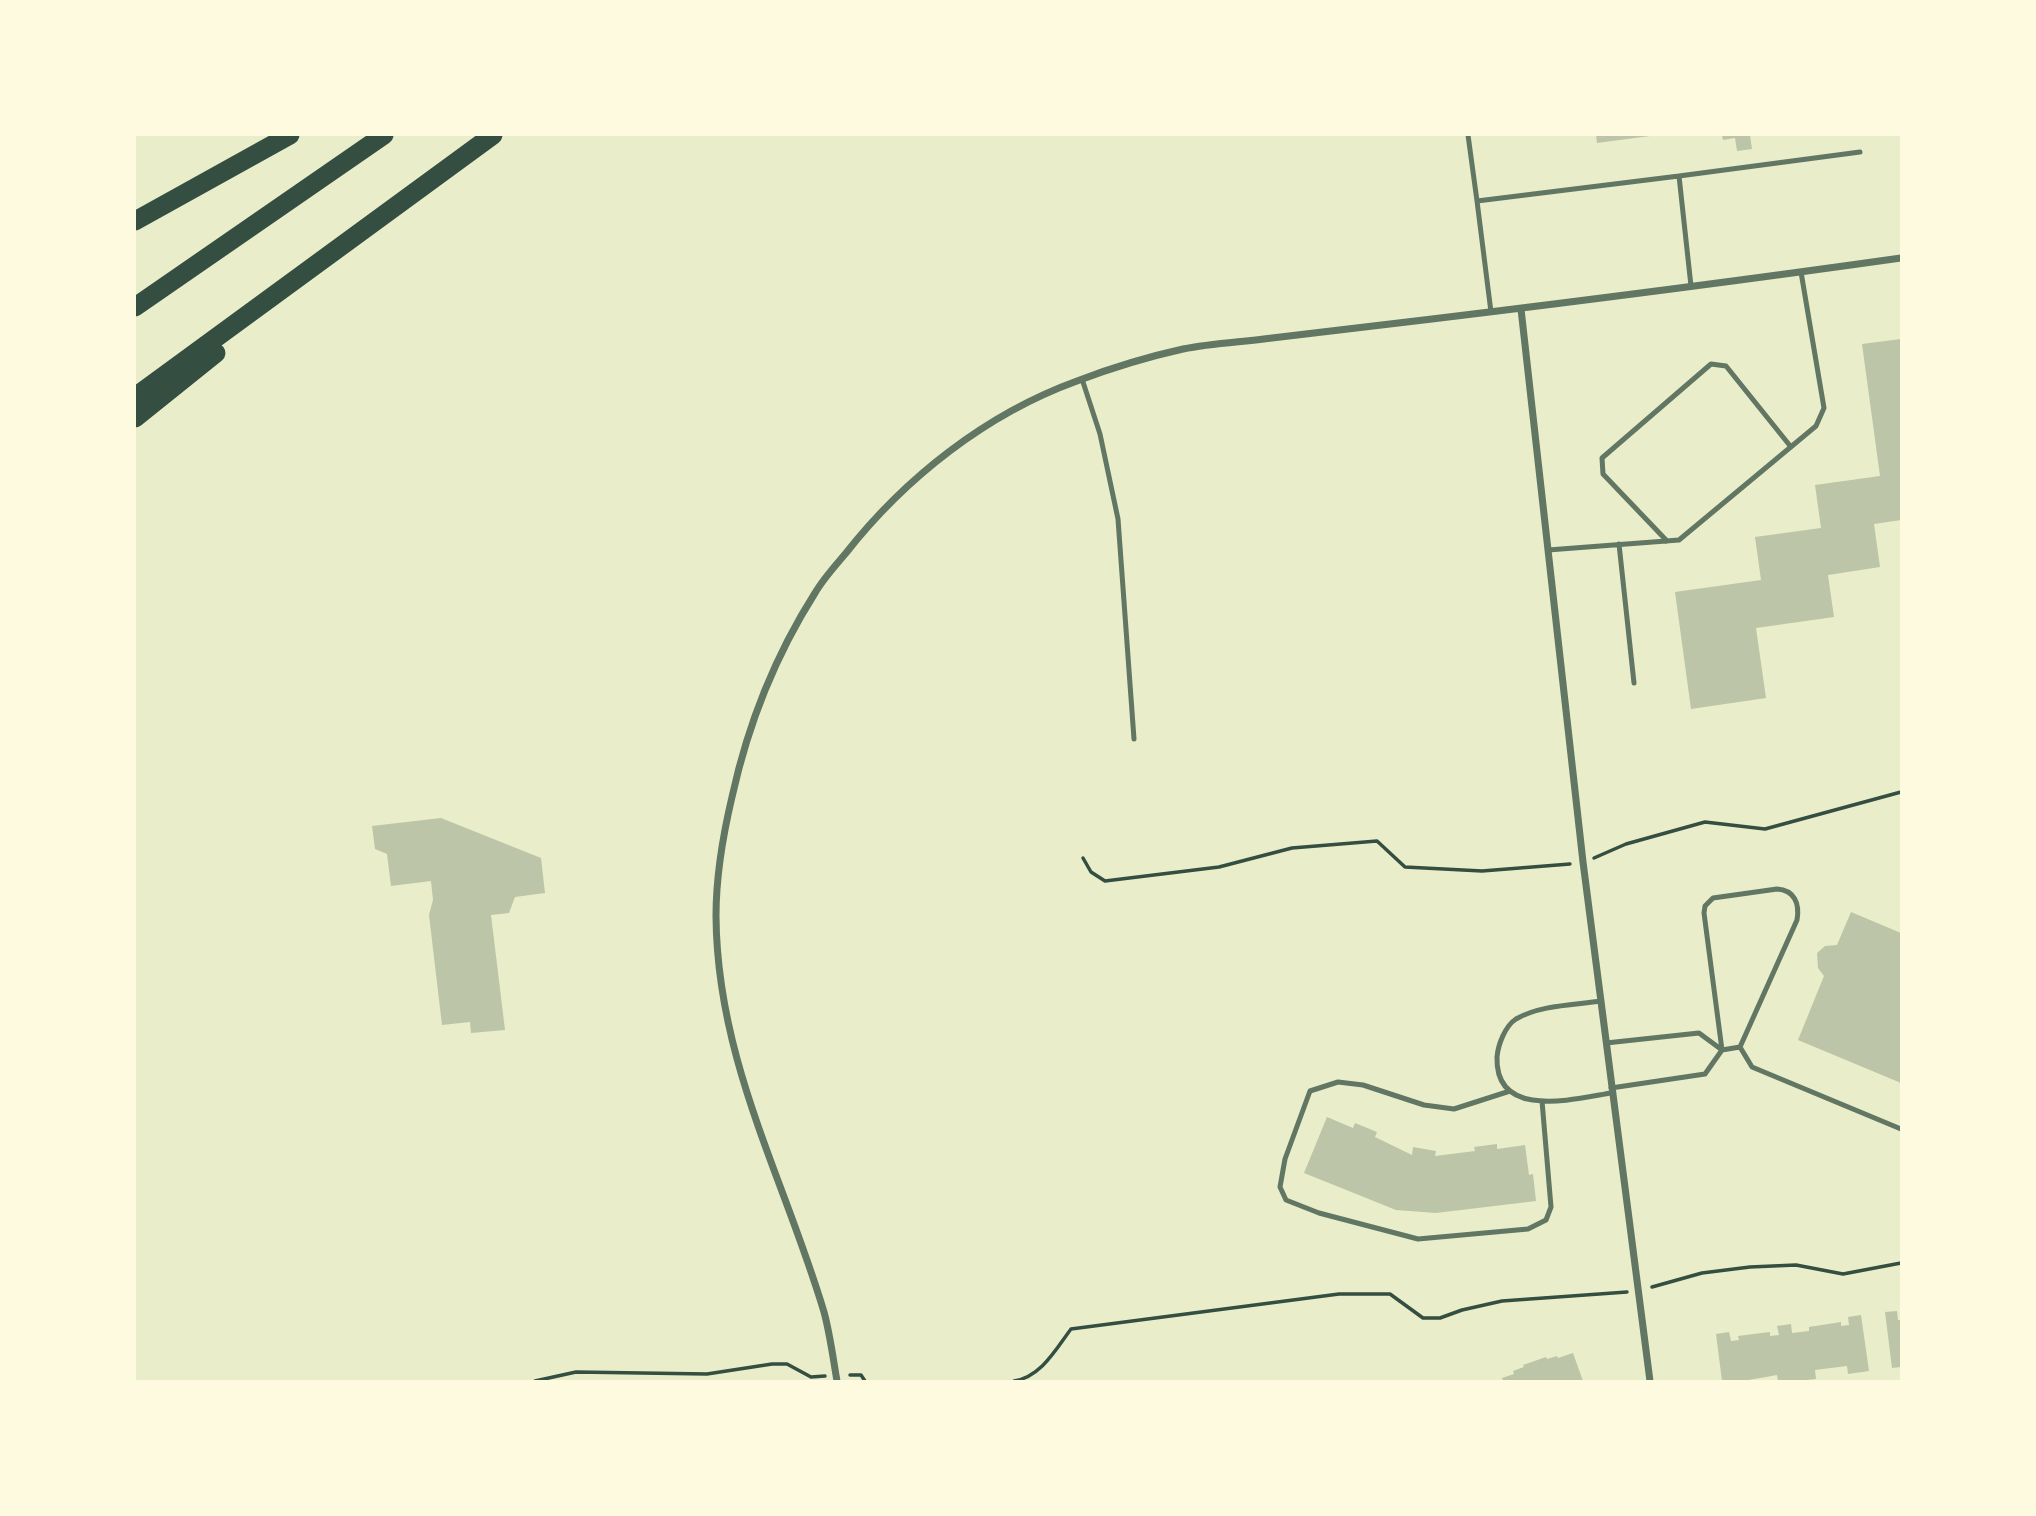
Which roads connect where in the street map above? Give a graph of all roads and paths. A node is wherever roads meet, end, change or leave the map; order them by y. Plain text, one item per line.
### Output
1 (290, 135) edge
2 (384, 135) edge
3 (493, 135) edge
4 (1468, 135) edge
5 (1860, 152) dead end
6 (1679, 176) junction
7 (406, 199) junction
8 (1477, 201) junction
9 (135, 221) edge
10 (1901, 258) edge
11 (1801, 272) junction
12 (1691, 286) junction
13 (135, 307) edge
14 (1521, 309) junction
15 (1491, 312) junction
16 (1082, 379) junction
17 (135, 397) edge
18 (135, 418) edge
19 (1791, 447) junction
20 (1667, 541) junction
21 (1619, 544) junction
22 (1548, 550) junction
23 (1634, 683) dead end
24 (1134, 740) dead end
25 (1901, 792) edge
26 (1083, 858) dead end
27 (1583, 862) junction
28 (1601, 1001) junction
29 (1606, 1043) junction
30 (1740, 1048) junction
31 (1721, 1050) junction
32 (1510, 1091) junction
33 (1611, 1091) junction
34 (1542, 1101) junction
35 (1901, 1129) edge
36 (1901, 1263) edge
37 (1637, 1291) junction
38 (836, 1378) edge
39 (536, 1381) edge
40 (865, 1381) edge
41 (1014, 1381) edge
42 (1650, 1381) edge

1 - 9 highway
2 - 13 highway
3 - 7 highway
4 - 8 lane
5 - 6 lane
6 - 8 lane
6 - 12 lane
7 - 17 highway
7 - 18 highway
8 - 15 lane
10 - 11 street
11 - 12 street
11 - 19 lane
12 - 14 street
14 - 15 street
14 - 22 street
15 - 16 street
16 - 24 lane
16 - 38 street
19 - 20 lane
19 - 20 lane
20 - 21 lane
21 - 22 lane
21 - 23 lane
22 - 27 street
25 - 27 path
26 - 27 path
27 - 28 street
28 - 29 street
28 - 32 lane
29 - 31 lane
29 - 33 street
30 - 31 lane
30 - 31 lane
30 - 35 lane
31 - 33 lane
32 - 34 lane
32 - 34 lane
33 - 34 lane
33 - 37 street
36 - 37 path
37 - 41 path
37 - 42 street
38 - 39 path
38 - 40 path

